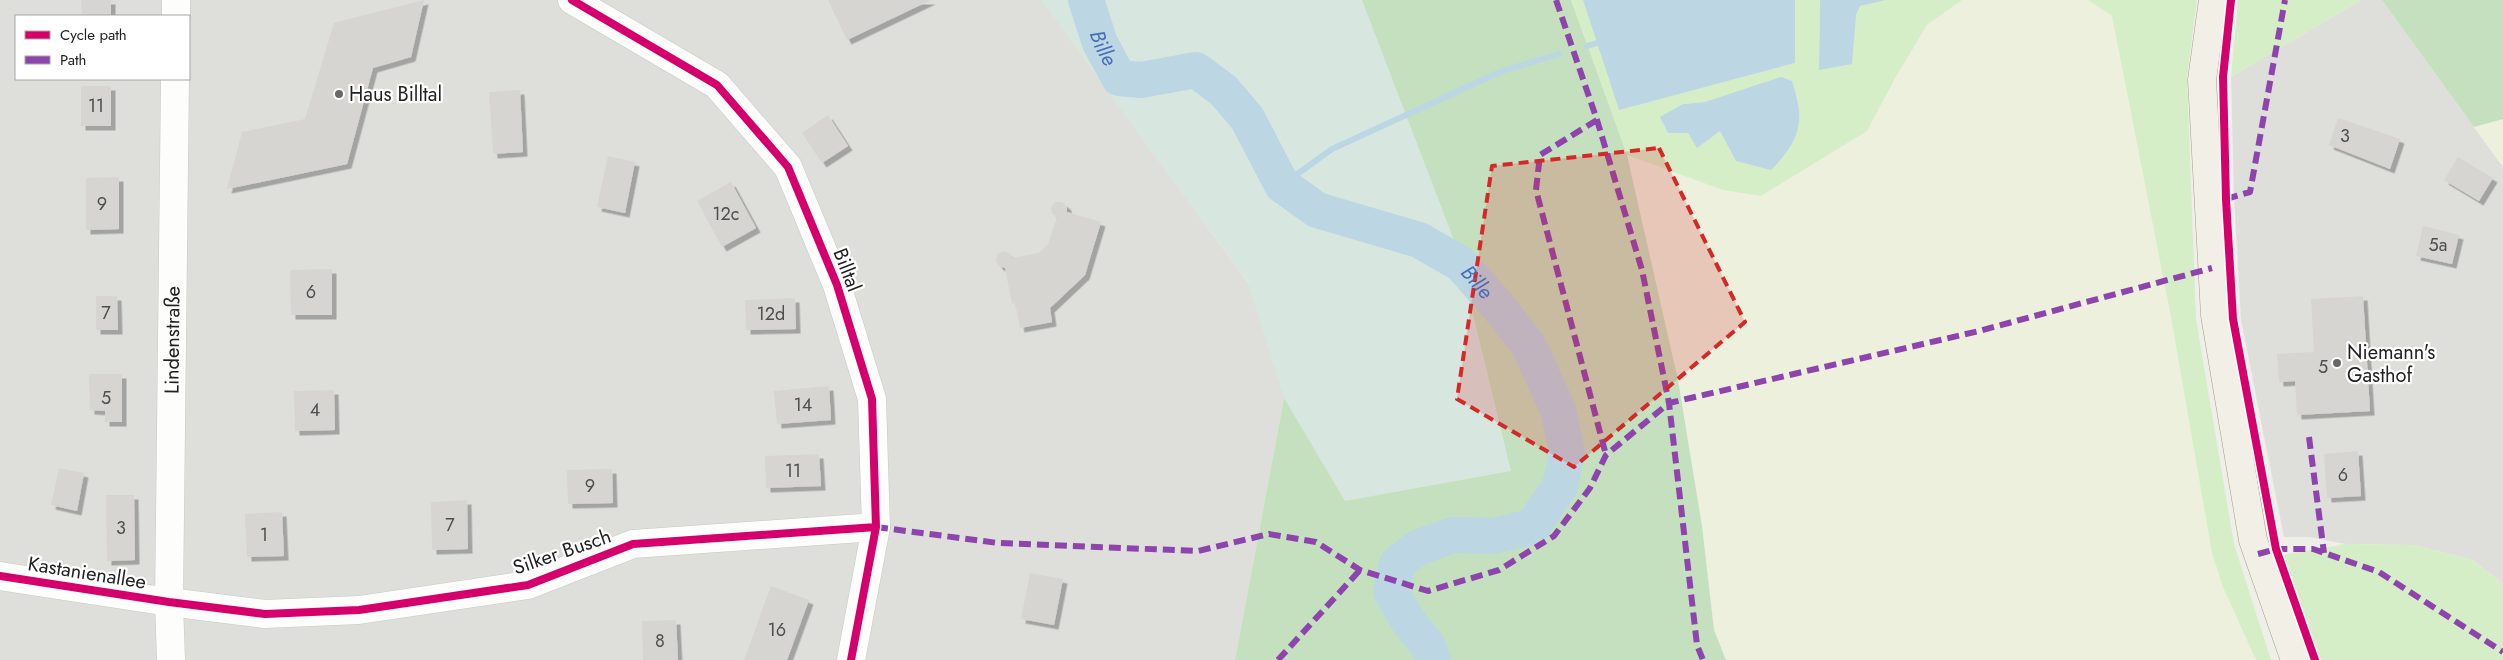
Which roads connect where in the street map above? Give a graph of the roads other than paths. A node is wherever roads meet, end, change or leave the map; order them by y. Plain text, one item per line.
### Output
1 (176, 0) edge
2 (572, 0) edge
3 (2213, 0) edge
4 (176, 15) edge
5 (175, 80) edge
6 (876, 527) junction
7 (0, 576) edge
8 (169, 602) junction
9 (170, 660) edge
10 (851, 660) edge
11 (2295, 660) edge

1 - 4 street
2 - 6 street, Billtal
3 - 11 main road
5 - 8 street, Lindenstraße
6 - 8 street, Silker Busch
6 - 10 street, Billtal
7 - 8 street, Kastanienallee
8 - 9 street, Lindenstraße

